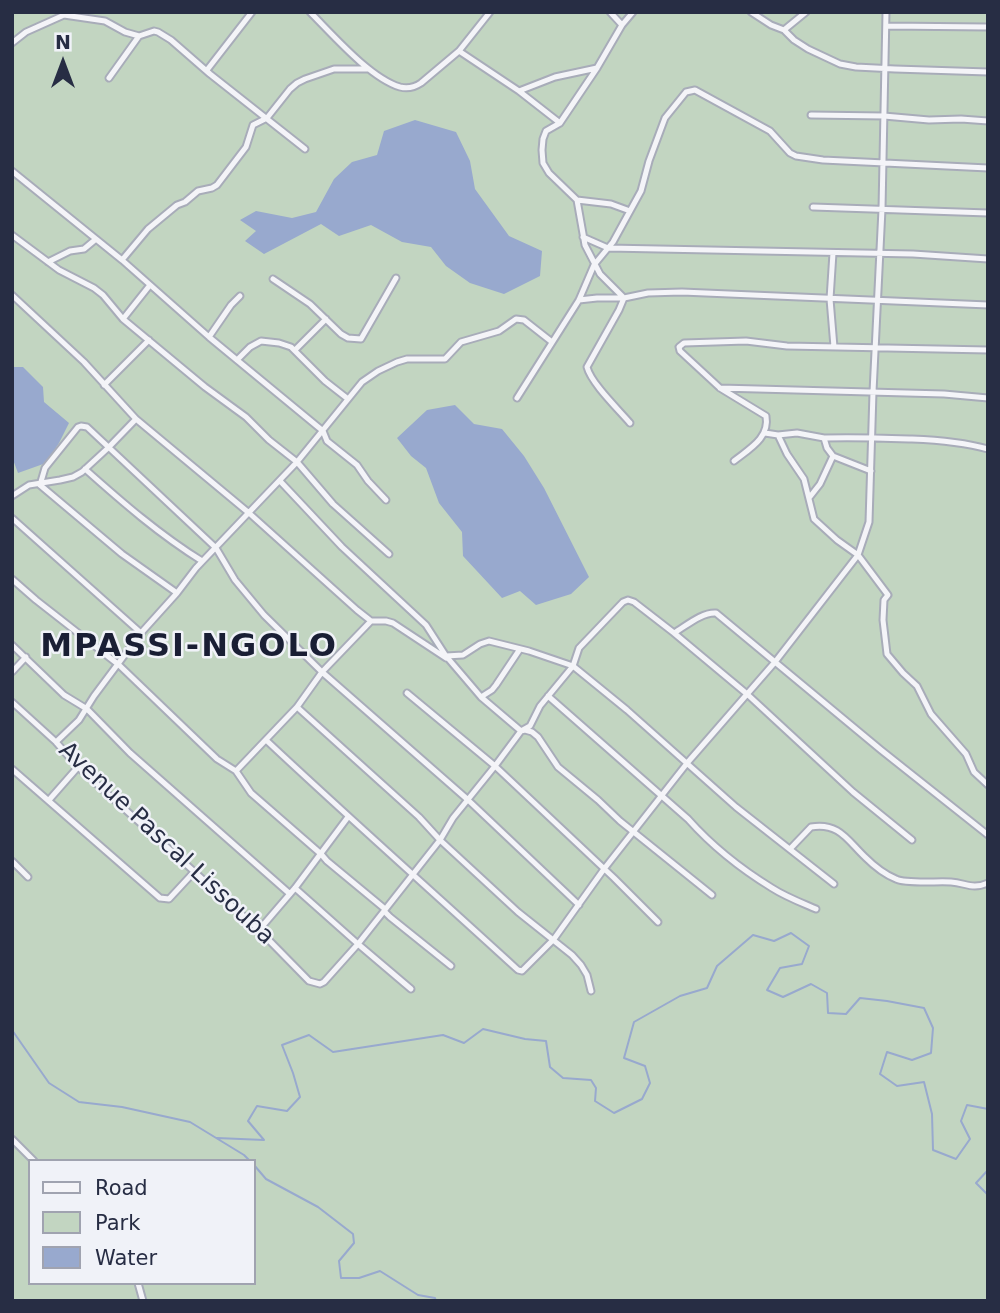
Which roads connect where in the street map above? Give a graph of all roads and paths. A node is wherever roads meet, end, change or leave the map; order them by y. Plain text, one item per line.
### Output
1 (252, 12) edge
2 (310, 12) edge
3 (490, 12) edge
4 (610, 12) edge
5 (632, 12) edge
6 (751, 12) edge
7 (806, 12) edge
8 (886, 12) edge
9 (622, 25) junction
10 (886, 26) junction
11 (988, 26) edge
12 (784, 30) junction
13 (139, 36) junction
14 (12, 43) edge
15 (459, 51) junction
16 (597, 68) junction
17 (368, 69) junction
18 (886, 69) junction
19 (207, 71) junction
20 (988, 72) edge
21 (109, 78) dead end
22 (519, 92) junction
23 (811, 115) dead end
24 (884, 116) junction
25 (267, 118) junction
26 (988, 121) edge
27 (560, 123) junction
28 (305, 149) dead end
29 (883, 162) junction
30 (988, 168) edge
31 (12, 171) edge
32 (577, 200) junction
33 (813, 207) dead end
34 (882, 209) junction
35 (630, 211) junction
36 (988, 212) edge
37 (12, 236) edge
38 (583, 237) junction
39 (96, 239) junction
40 (608, 248) junction
41 (833, 253) junction
42 (880, 254) junction
43 (988, 259) edge
44 (122, 260) junction
45 (48, 262) junction
46 (594, 265) junction
47 (396, 278) dead end
48 (273, 279) dead end
49 (150, 285) junction
50 (12, 295) edge
51 (240, 296) dead end
52 (624, 299) junction
53 (830, 299) junction
54 (579, 300) junction
55 (878, 301) junction
56 (988, 305) edge
57 (123, 318) junction
58 (326, 319) junction
59 (209, 337) junction
60 (149, 340) junction
61 (552, 342) junction
62 (834, 347) junction
63 (876, 348) junction
64 (295, 350) junction
65 (988, 350) edge
66 (237, 360) junction
67 (104, 385) junction
68 (720, 388) junction
69 (873, 392) junction
70 (517, 398) dead end
71 (988, 398) edge
72 (348, 399) junction
73 (136, 419) junction
74 (630, 423) dead end
75 (323, 430) junction
76 (765, 433) junction
77 (778, 435) junction
78 (872, 437) junction
79 (824, 438) junction
80 (108, 448) junction
81 (988, 449) edge
82 (833, 456) junction
83 (734, 461) dead end
84 (297, 462) junction
85 (85, 469) junction
86 (871, 471) junction
87 (280, 481) junction
88 (40, 485) junction
89 (12, 496) edge
90 (809, 498) junction
91 (386, 500) dead end
92 (249, 513) junction
93 (12, 518) edge
94 (216, 548) junction
95 (389, 554) dead end
96 (858, 555) junction
97 (202, 561) junction
98 (12, 579) edge
99 (177, 593) junction
100 (371, 621) junction
101 (141, 633) junction
102 (674, 633) junction
103 (12, 645) edge
104 (520, 649) junction
105 (446, 656) junction
106 (26, 657) junction
107 (775, 662) junction
108 (453, 663) junction
109 (119, 665) junction
110 (573, 666) junction
111 (12, 672) edge
112 (322, 672) junction
113 (407, 693) dead end
114 (747, 694) junction
115 (481, 696) junction
116 (548, 696) junction
117 (12, 702) edge
118 (297, 707) junction
119 (87, 709) junction
120 (521, 731) junction
121 (266, 740) junction
122 (56, 742) junction
123 (688, 762) junction
124 (78, 766) junction
125 (495, 766) junction
126 (12, 769) edge
127 (236, 771) junction
128 (988, 785) edge
129 (662, 796) junction
130 (467, 799) junction
131 (49, 800) junction
132 (348, 817) junction
133 (634, 831) junction
134 (988, 835) edge
135 (440, 840) junction
136 (912, 840) dead end
137 (790, 849) junction
138 (321, 854) junction
139 (12, 861) edge
140 (604, 869) junction
141 (194, 872) junction
142 (413, 873) junction
143 (28, 877) dead end
144 (988, 883) edge
145 (834, 884) dead end
146 (295, 888) junction
147 (290, 894) junction
148 (712, 895) dead end
149 (579, 905) junction
150 (385, 909) junction
151 (816, 909) dead end
152 (658, 922) dead end
153 (259, 930) junction
154 (554, 939) junction
155 (358, 944) junction
156 (451, 966) dead end
157 (411, 989) dead end
158 (591, 991) dead end
159 (12, 1139) edge
160 (32, 1159) edge

1 - 19 street
2 - 17 street
3 - 15 street
4 - 9 street
5 - 9 street
6 - 12 street
7 - 12 street
8 - 10 street
9 - 16 street
10 - 11 street
10 - 18 street
12 - 18 street
13 - 14 street
13 - 19 street
13 - 21 street
15 - 17 street
15 - 22 street
16 - 22 street
16 - 27 street
17 - 25 street
18 - 20 street
18 - 24 street
19 - 25 street
22 - 27 street
23 - 24 street
24 - 26 street
24 - 29 street
25 - 28 street
25 - 44 street
27 - 32 street
29 - 30 street
29 - 34 street
29 - 35 street
31 - 39 street
32 - 35 street
32 - 38 street
33 - 34 street
34 - 36 street
34 - 42 street
35 - 40 street
37 - 45 street
38 - 40 street
38 - 46 street
39 - 44 street
39 - 45 street
40 - 41 street
40 - 46 street
41 - 42 street
41 - 53 street
42 - 43 street
42 - 55 street
44 - 49 street
45 - 57 street
46 - 52 street
46 - 54 street
47 - 58 street
48 - 58 street
49 - 57 street
49 - 59 street
50 - 67 street
51 - 59 street
52 - 53 street
52 - 54 street
52 - 74 street
53 - 55 street
53 - 62 street
54 - 61 street
55 - 56 street
55 - 63 street
57 - 60 street
58 - 64 street
59 - 66 street
60 - 67 street
60 - 84 street
61 - 70 street
61 - 72 street
62 - 63 street
62 - 68 street
63 - 65 street
63 - 69 street
64 - 66 street
64 - 72 street
66 - 75 street
67 - 73 street
68 - 69 street
68 - 76 street
69 - 71 street
69 - 78 street
72 - 75 street
73 - 80 street
73 - 92 street
75 - 84 street
75 - 91 street
76 - 77 street
76 - 83 street
77 - 79 street
77 - 90 street
78 - 79 street
78 - 81 street
78 - 86 street
79 - 82 street
80 - 85 street
80 - 88 street
80 - 94 street
82 - 86 street
82 - 90 street
84 - 87 street
84 - 95 street
85 - 88 street
85 - 97 street
86 - 96 street
87 - 92 street
87 - 105 street
88 - 89 street
88 - 99 street
90 - 96 street
92 - 94 street
92 - 100 street
93 - 101 street
94 - 97 street
94 - 112 street
96 - 107 street
96 - 128 street
97 - 99 street
98 - 109 street
99 - 101 street
100 - 108 street
100 - 112 street
101 - 109 street
102 - 107 street
102 - 110 street
102 - 114 street
103 - 106 street
104 - 105 street
104 - 110 street
104 - 115 street
105 - 108 street
106 - 111 street
106 - 119 street
107 - 114 street
107 - 134 street
108 - 115 street
109 - 119 street
109 - 127 street
110 - 116 street
110 - 123 street
112 - 118 street
112 - 130 street
113 - 125 street
114 - 123 street
114 - 136 street
115 - 120 street
116 - 120 street
116 - 129 street
117 - 122 street, Avenue Pascal Lissouba
118 - 121 street
118 - 135 street
119 - 122 street
119 - 147 street
120 - 125 street
120 - 133 street
121 - 127 street
121 - 132 street
122 - 124 street, Avenue Pascal Lissouba
123 - 129 street
123 - 137 street
124 - 131 street
124 - 141 street, Avenue Pascal Lissouba
125 - 130 street
125 - 140 street
126 - 131 street
127 - 138 street
129 - 133 street
129 - 151 street
130 - 135 street
130 - 149 street
131 - 141 street
132 - 138 street
132 - 142 street
133 - 140 street
133 - 148 street
135 - 142 street
135 - 154 street
137 - 144 street
137 - 145 street
138 - 146 street
138 - 150 street
139 - 143 street
140 - 149 street
140 - 152 street
141 - 153 street, Avenue Pascal Lissouba
142 - 150 street
142 - 154 street
146 - 147 street
146 - 155 street
147 - 153 street
149 - 154 street
150 - 155 street
150 - 156 street
153 - 155 street, Avenue Pascal Lissouba
154 - 158 street
155 - 157 street
159 - 160 street

